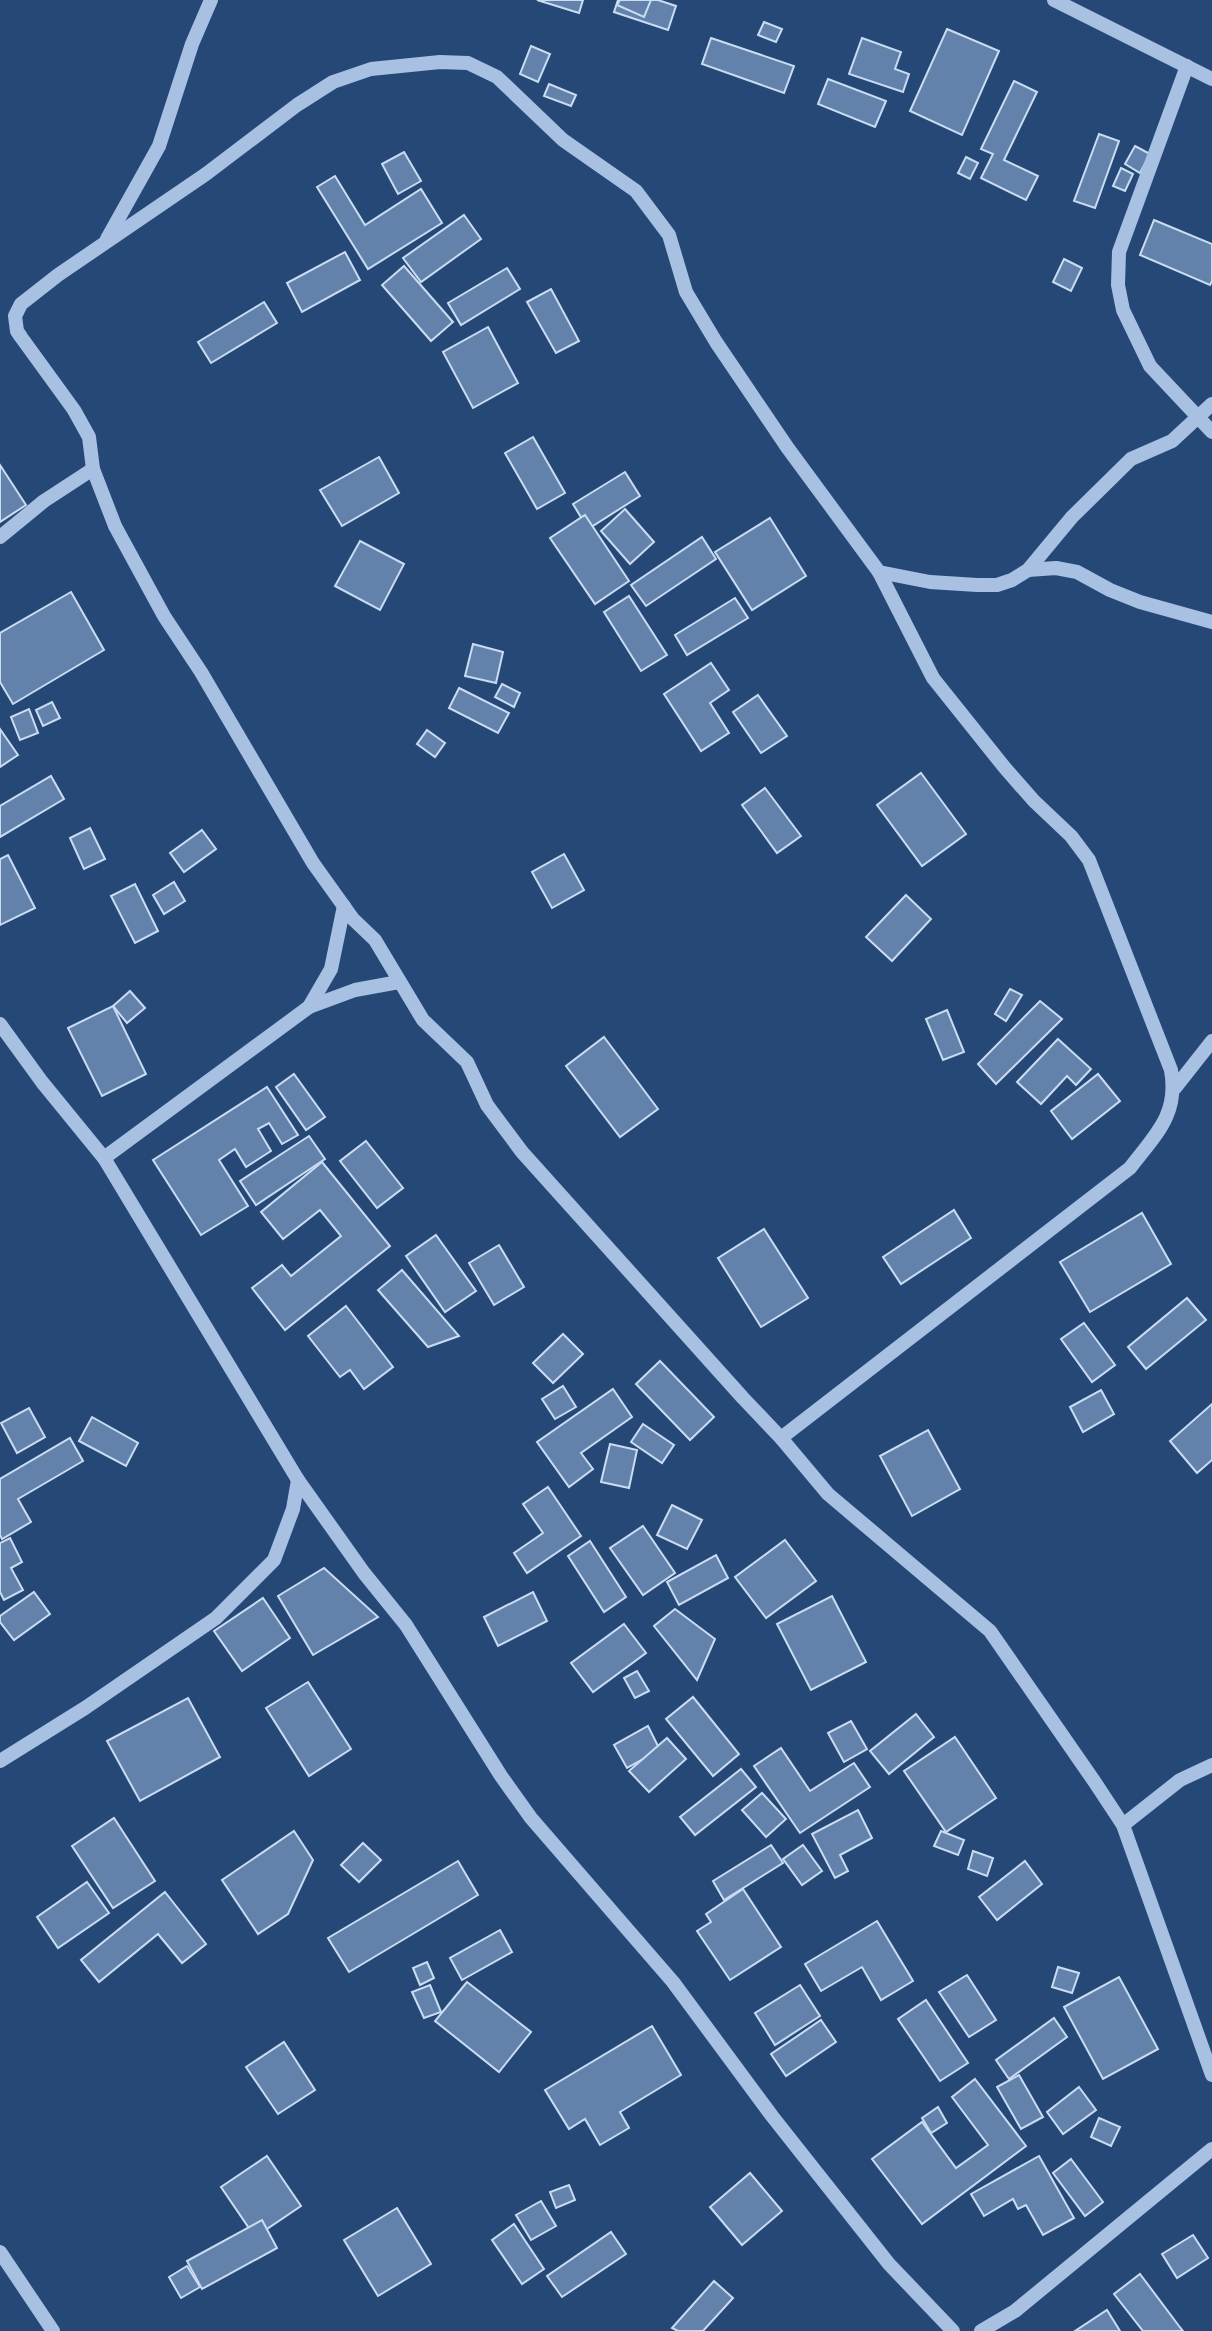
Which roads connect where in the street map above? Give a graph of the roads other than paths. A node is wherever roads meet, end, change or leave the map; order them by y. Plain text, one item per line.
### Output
1 (211, 0) edge
2 (1054, 0) edge
3 (1187, 66) junction
4 (1212, 79) edge
5 (105, 243) junction
6 (1212, 404) edge
7 (1198, 417) junction
8 (1212, 432) edge
9 (93, 469) junction
10 (0, 537) edge
11 (1028, 570) junction
12 (879, 572) junction
13 (1212, 622) edge
14 (344, 906) junction
15 (399, 982) junction
16 (309, 1007) junction
17 (0, 1024) edge
18 (1212, 1041) edge
19 (1175, 1088) junction
20 (104, 1158) junction
21 (781, 1438) junction
22 (298, 1480) junction
23 (0, 1761) edge
24 (1212, 1765) edge
25 (1123, 1825) junction
26 (1212, 2075) edge
27 (1212, 2149) edge
28 (0, 2252) edge
29 (53, 2331) edge
30 (953, 2331) edge
31 (981, 2331) edge

1 - 5 street
2 - 3 street
3 - 4 street
3 - 7 street
5 - 9 street
5 - 12 street
6 - 7 street
7 - 8 street
7 - 11 street
9 - 10 street
9 - 14 street
11 - 12 street
11 - 13 street
12 - 19 street
14 - 15 street
14 - 16 street
15 - 16 street
15 - 21 street
16 - 20 street
17 - 20 street
18 - 19 street
19 - 21 street
20 - 22 street
21 - 25 street
22 - 23 street
22 - 30 street
24 - 25 street
25 - 26 street
27 - 31 street
28 - 29 street

